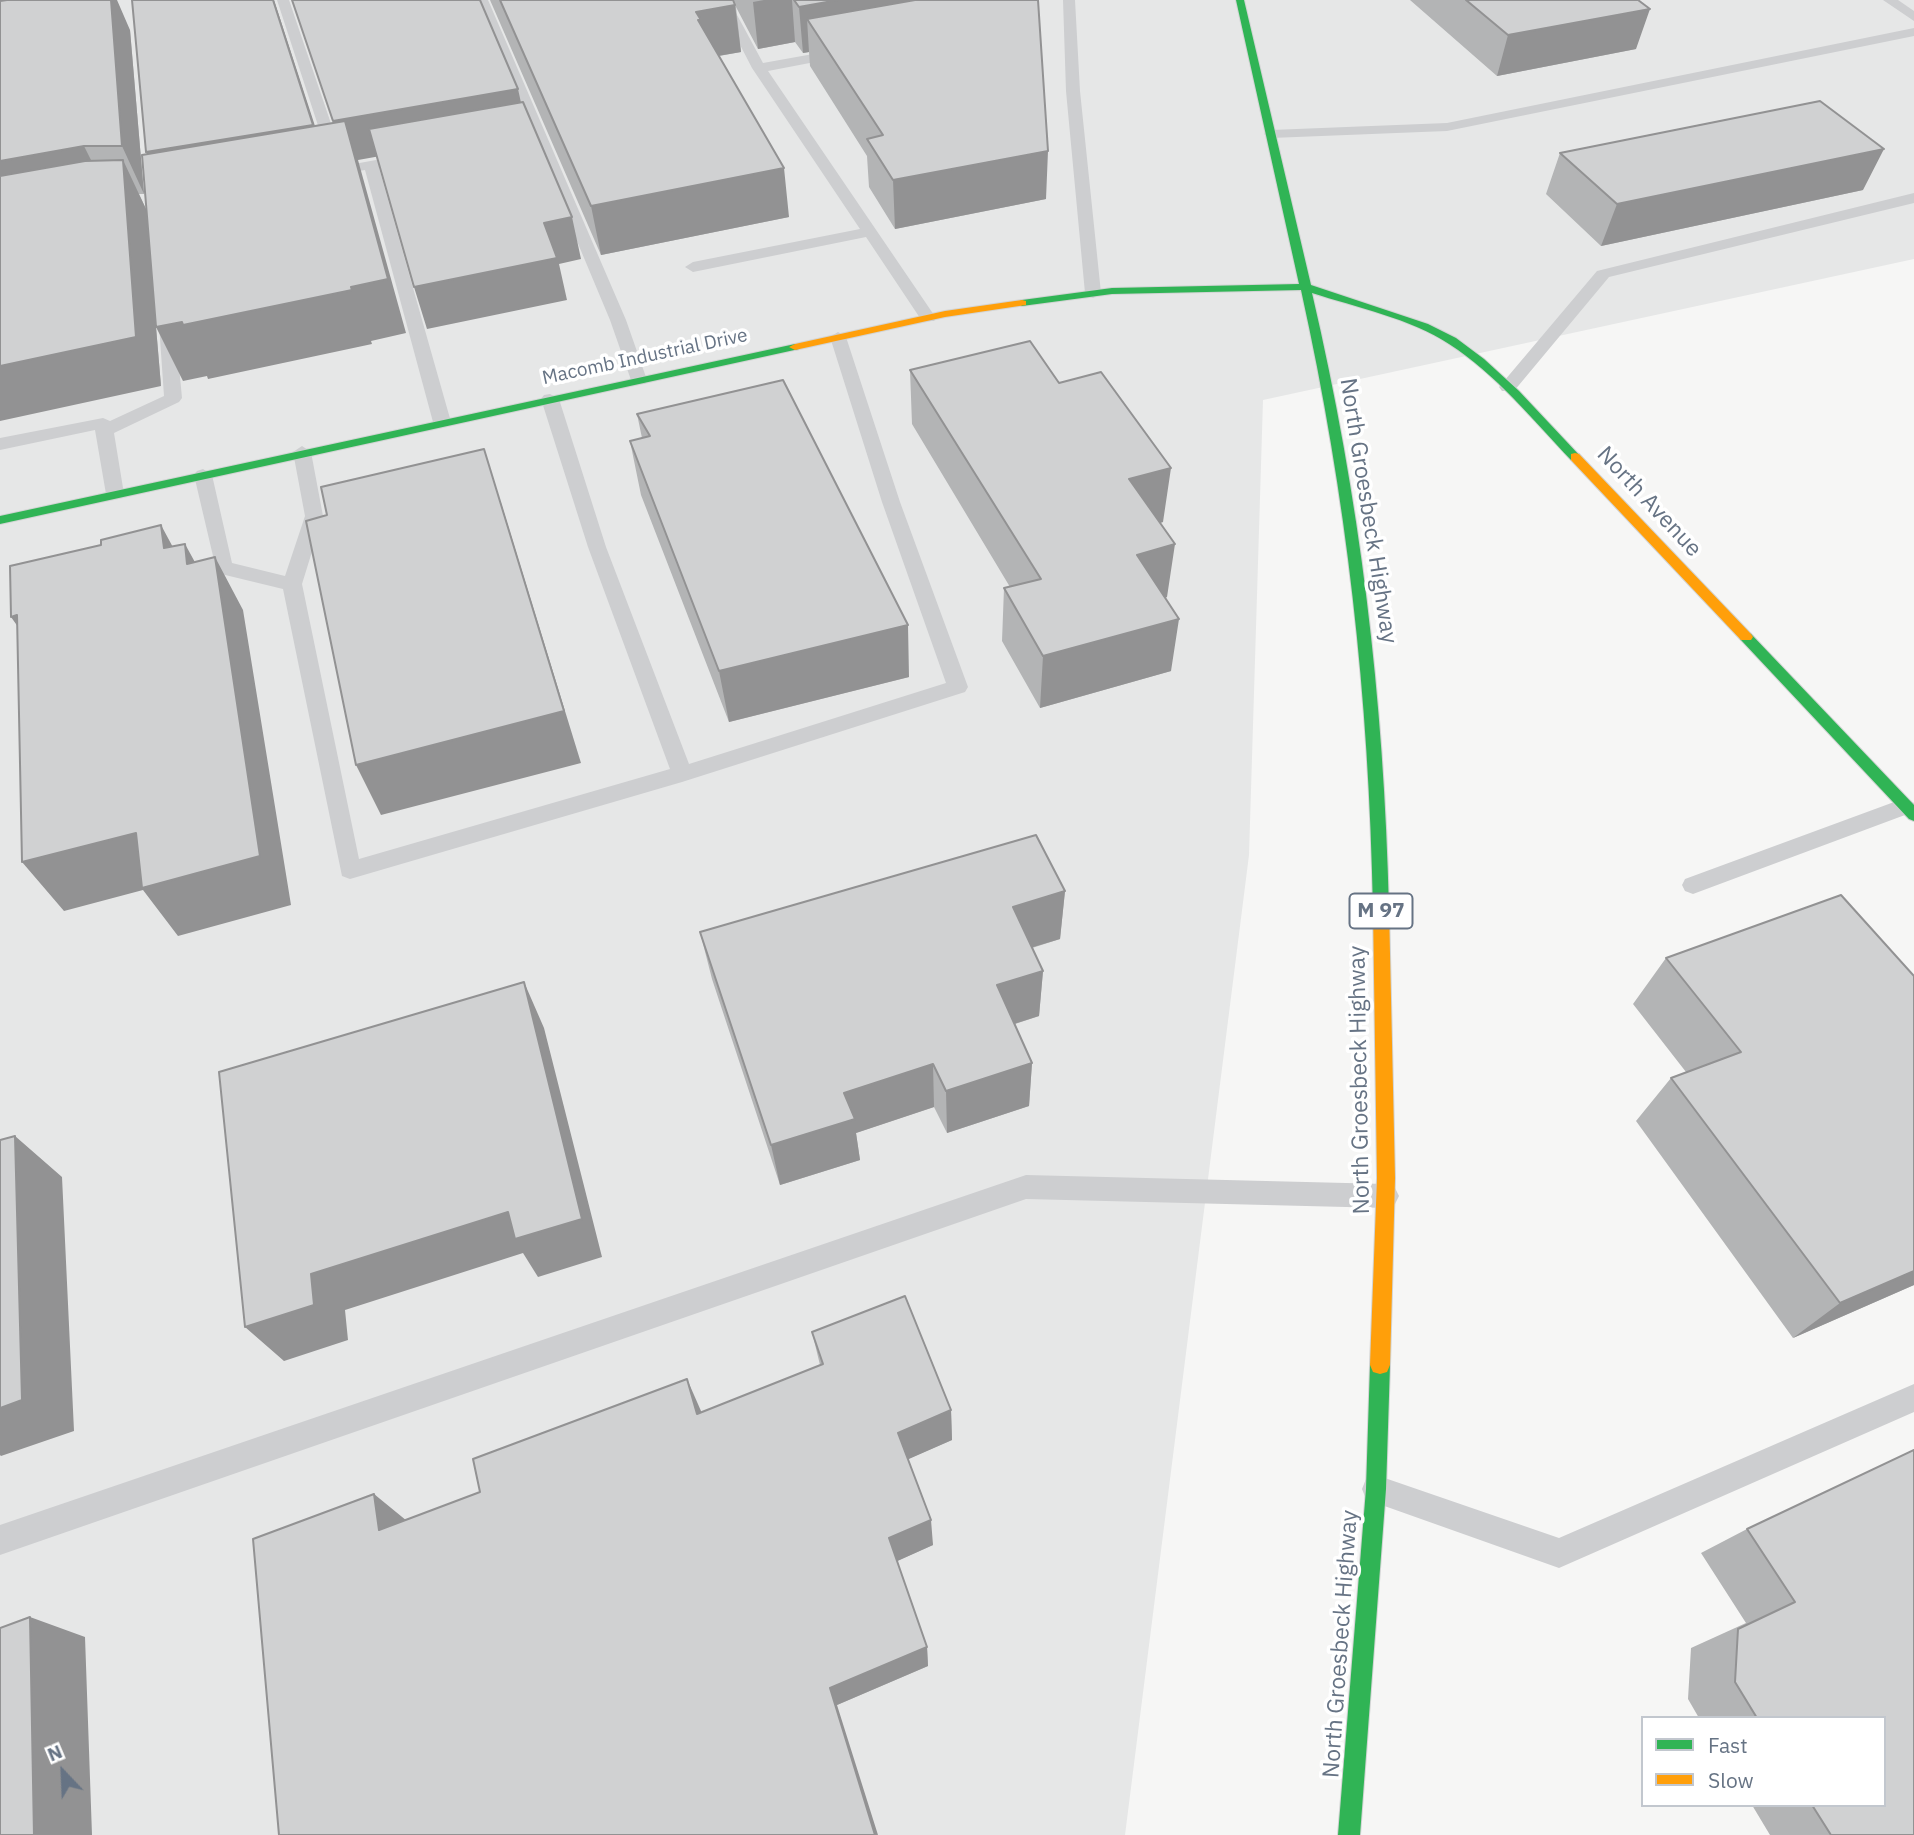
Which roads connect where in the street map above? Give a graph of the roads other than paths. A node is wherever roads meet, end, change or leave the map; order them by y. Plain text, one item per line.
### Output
1 (283, 0) edge
2 (482, 0) edge
3 (723, 0) edge
4 (1069, 0) edge
5 (1240, 0) edge
6 (1889, 0) edge
7 (1914, 17) edge
8 (1914, 32) edge
9 (853, 51) edge
10 (759, 68) junction
11 (1271, 135) junction
12 (423, 156) edge
13 (371, 165) junction
14 (340, 171) junction
15 (314, 175) edge
16 (1914, 198) edge
17 (870, 232) junction
18 (693, 267) dead end
19 (1306, 287) junction
20 (1093, 293) junction
21 (165, 306) edge
22 (928, 318) junction
23 (838, 337) junction
24 (639, 380) junction
25 (1508, 387) junction
26 (550, 399) junction
27 (442, 422) junction
28 (104, 431) junction
29 (0, 444) edge
30 (302, 452) junction
31 (202, 475) junction
32 (115, 494) junction
33 (0, 520) edge
34 (292, 584) junction
35 (682, 774) junction
36 (1910, 810) edge
37 (1693, 885) dead end
38 (1386, 1196) junction
39 (1914, 1398) edge
40 (1376, 1489) junction
41 (0, 1540) edge
42 (1349, 1835) edge

1 - 14 lane
2 - 24 lane
3 - 10 lane
4 - 20 lane
5 - 11 main road, North Groesbeck Highway / M 97
6 - 7 lane
8 - 11 lane
9 - 10 lane
10 - 17 lane
11 - 19 main road, North Groesbeck Highway / M 97
12 - 13 lane
13 - 14 lane
13 - 27 lane
14 - 15 lane
16 - 25 lane
17 - 18 lane
17 - 22 lane
19 - 20 main road, Macomb Industrial Drive
19 - 25 main road, North Avenue
19 - 38 main road, North Groesbeck Highway / M 97
20 - 22 main road, Macomb Industrial Drive
21 - 28 lane
22 - 23 main road, Macomb Industrial Drive
23 - 24 main road, Macomb Industrial Drive
23 - 35 lane
24 - 26 main road, Macomb Industrial Drive
25 - 36 main road, North Avenue
26 - 27 main road, Macomb Industrial Drive
26 - 35 lane
27 - 30 main road, Macomb Industrial Drive
28 - 29 lane
28 - 32 lane
30 - 31 main road, Macomb Industrial Drive
30 - 34 lane
31 - 32 main road, Macomb Industrial Drive
31 - 34 lane
32 - 33 main road, Macomb Industrial Drive
34 - 35 lane
36 - 37 lane
38 - 40 main road, North Groesbeck Highway / M 97
38 - 41 lane
39 - 40 lane
40 - 42 main road, North Groesbeck Highway / M 97

